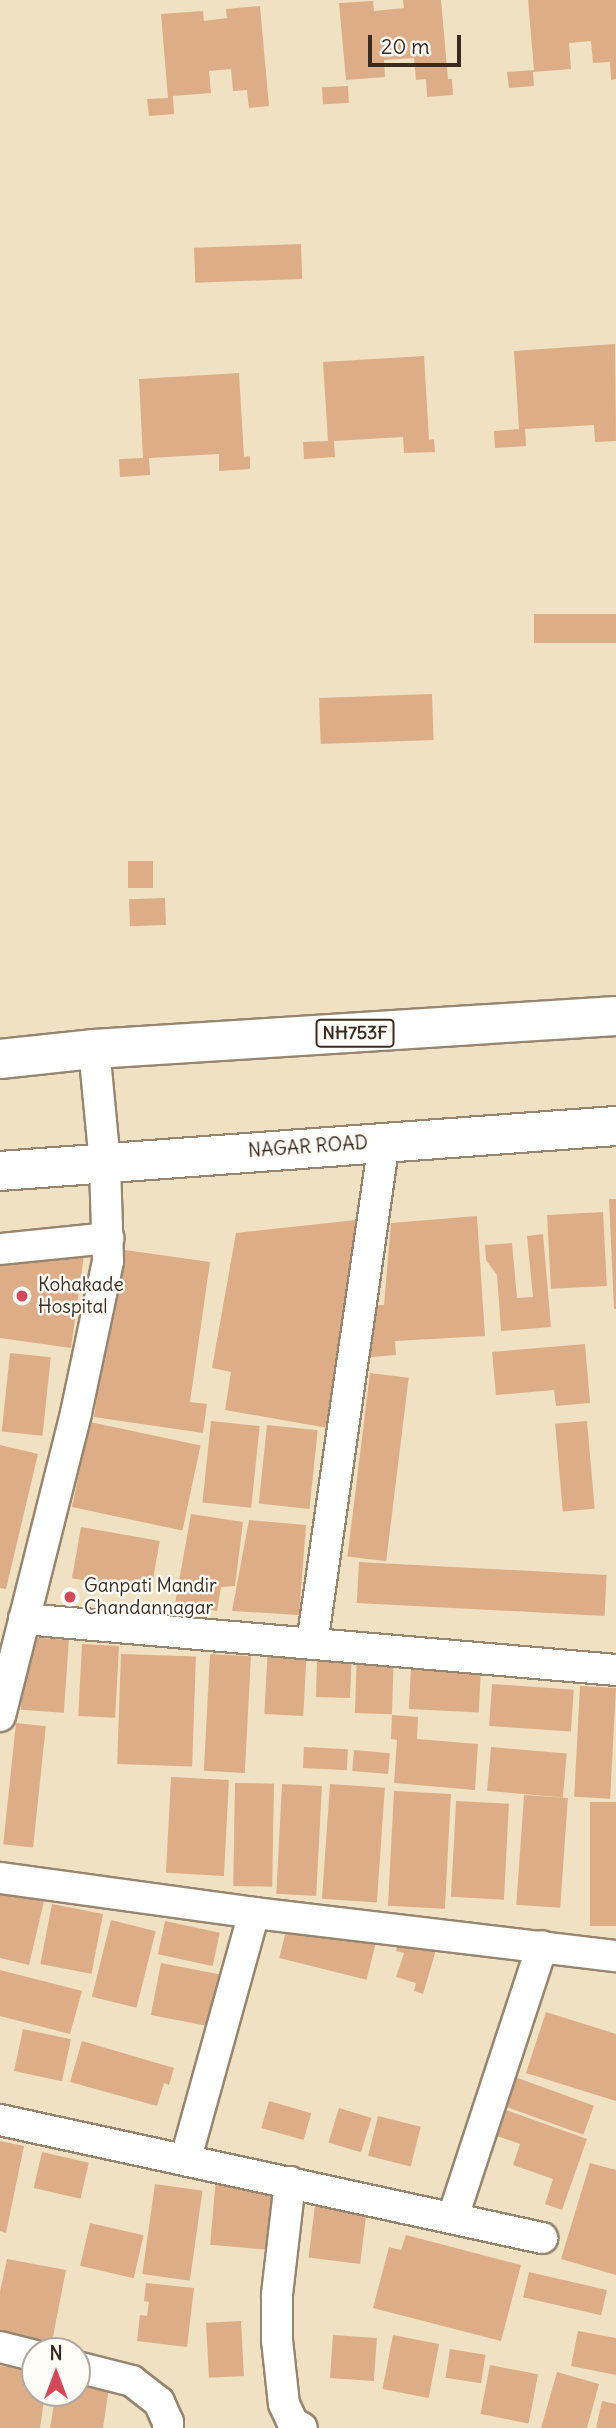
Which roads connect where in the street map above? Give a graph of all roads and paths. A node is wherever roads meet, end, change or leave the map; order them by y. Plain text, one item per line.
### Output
1 (616, 1016) edge
2 (94, 1049) junction
3 (0, 1059) edge
4 (616, 1126) edge
5 (384, 1142) junction
6 (105, 1163) junction
7 (0, 1171) edge
8 (108, 1238) junction
9 (0, 1249) edge
10 (24, 1619) junction
11 (312, 1644) junction
12 (616, 1670) edge
13 (0, 1716) edge
14 (0, 1878) edge
15 (254, 1913) junction
16 (542, 1946) junction
17 (616, 1956) edge
18 (0, 2120) edge
19 (186, 2158) junction
20 (290, 2182) junction
21 (453, 2217) junction
22 (542, 2238) dead end
23 (0, 2347) edge
24 (21, 2352) edge
25 (91, 2371) edge
26 (296, 2426) edge
27 (167, 2428) edge

1 - 2 highway, NH753F
2 - 3 highway, NH753F
2 - 6 street
4 - 5 highway, NAGAR ROAD
5 - 6 highway, NAGAR ROAD
5 - 11 street
6 - 7 highway, NAGAR ROAD
6 - 8 street
8 - 9 street
8 - 10 street
10 - 11 street
10 - 13 street
11 - 12 street
14 - 15 street
15 - 16 street
15 - 19 street
16 - 17 street
16 - 21 street
18 - 19 street
19 - 20 street
20 - 21 street
20 - 26 street
21 - 22 street
23 - 24 street
25 - 27 street

